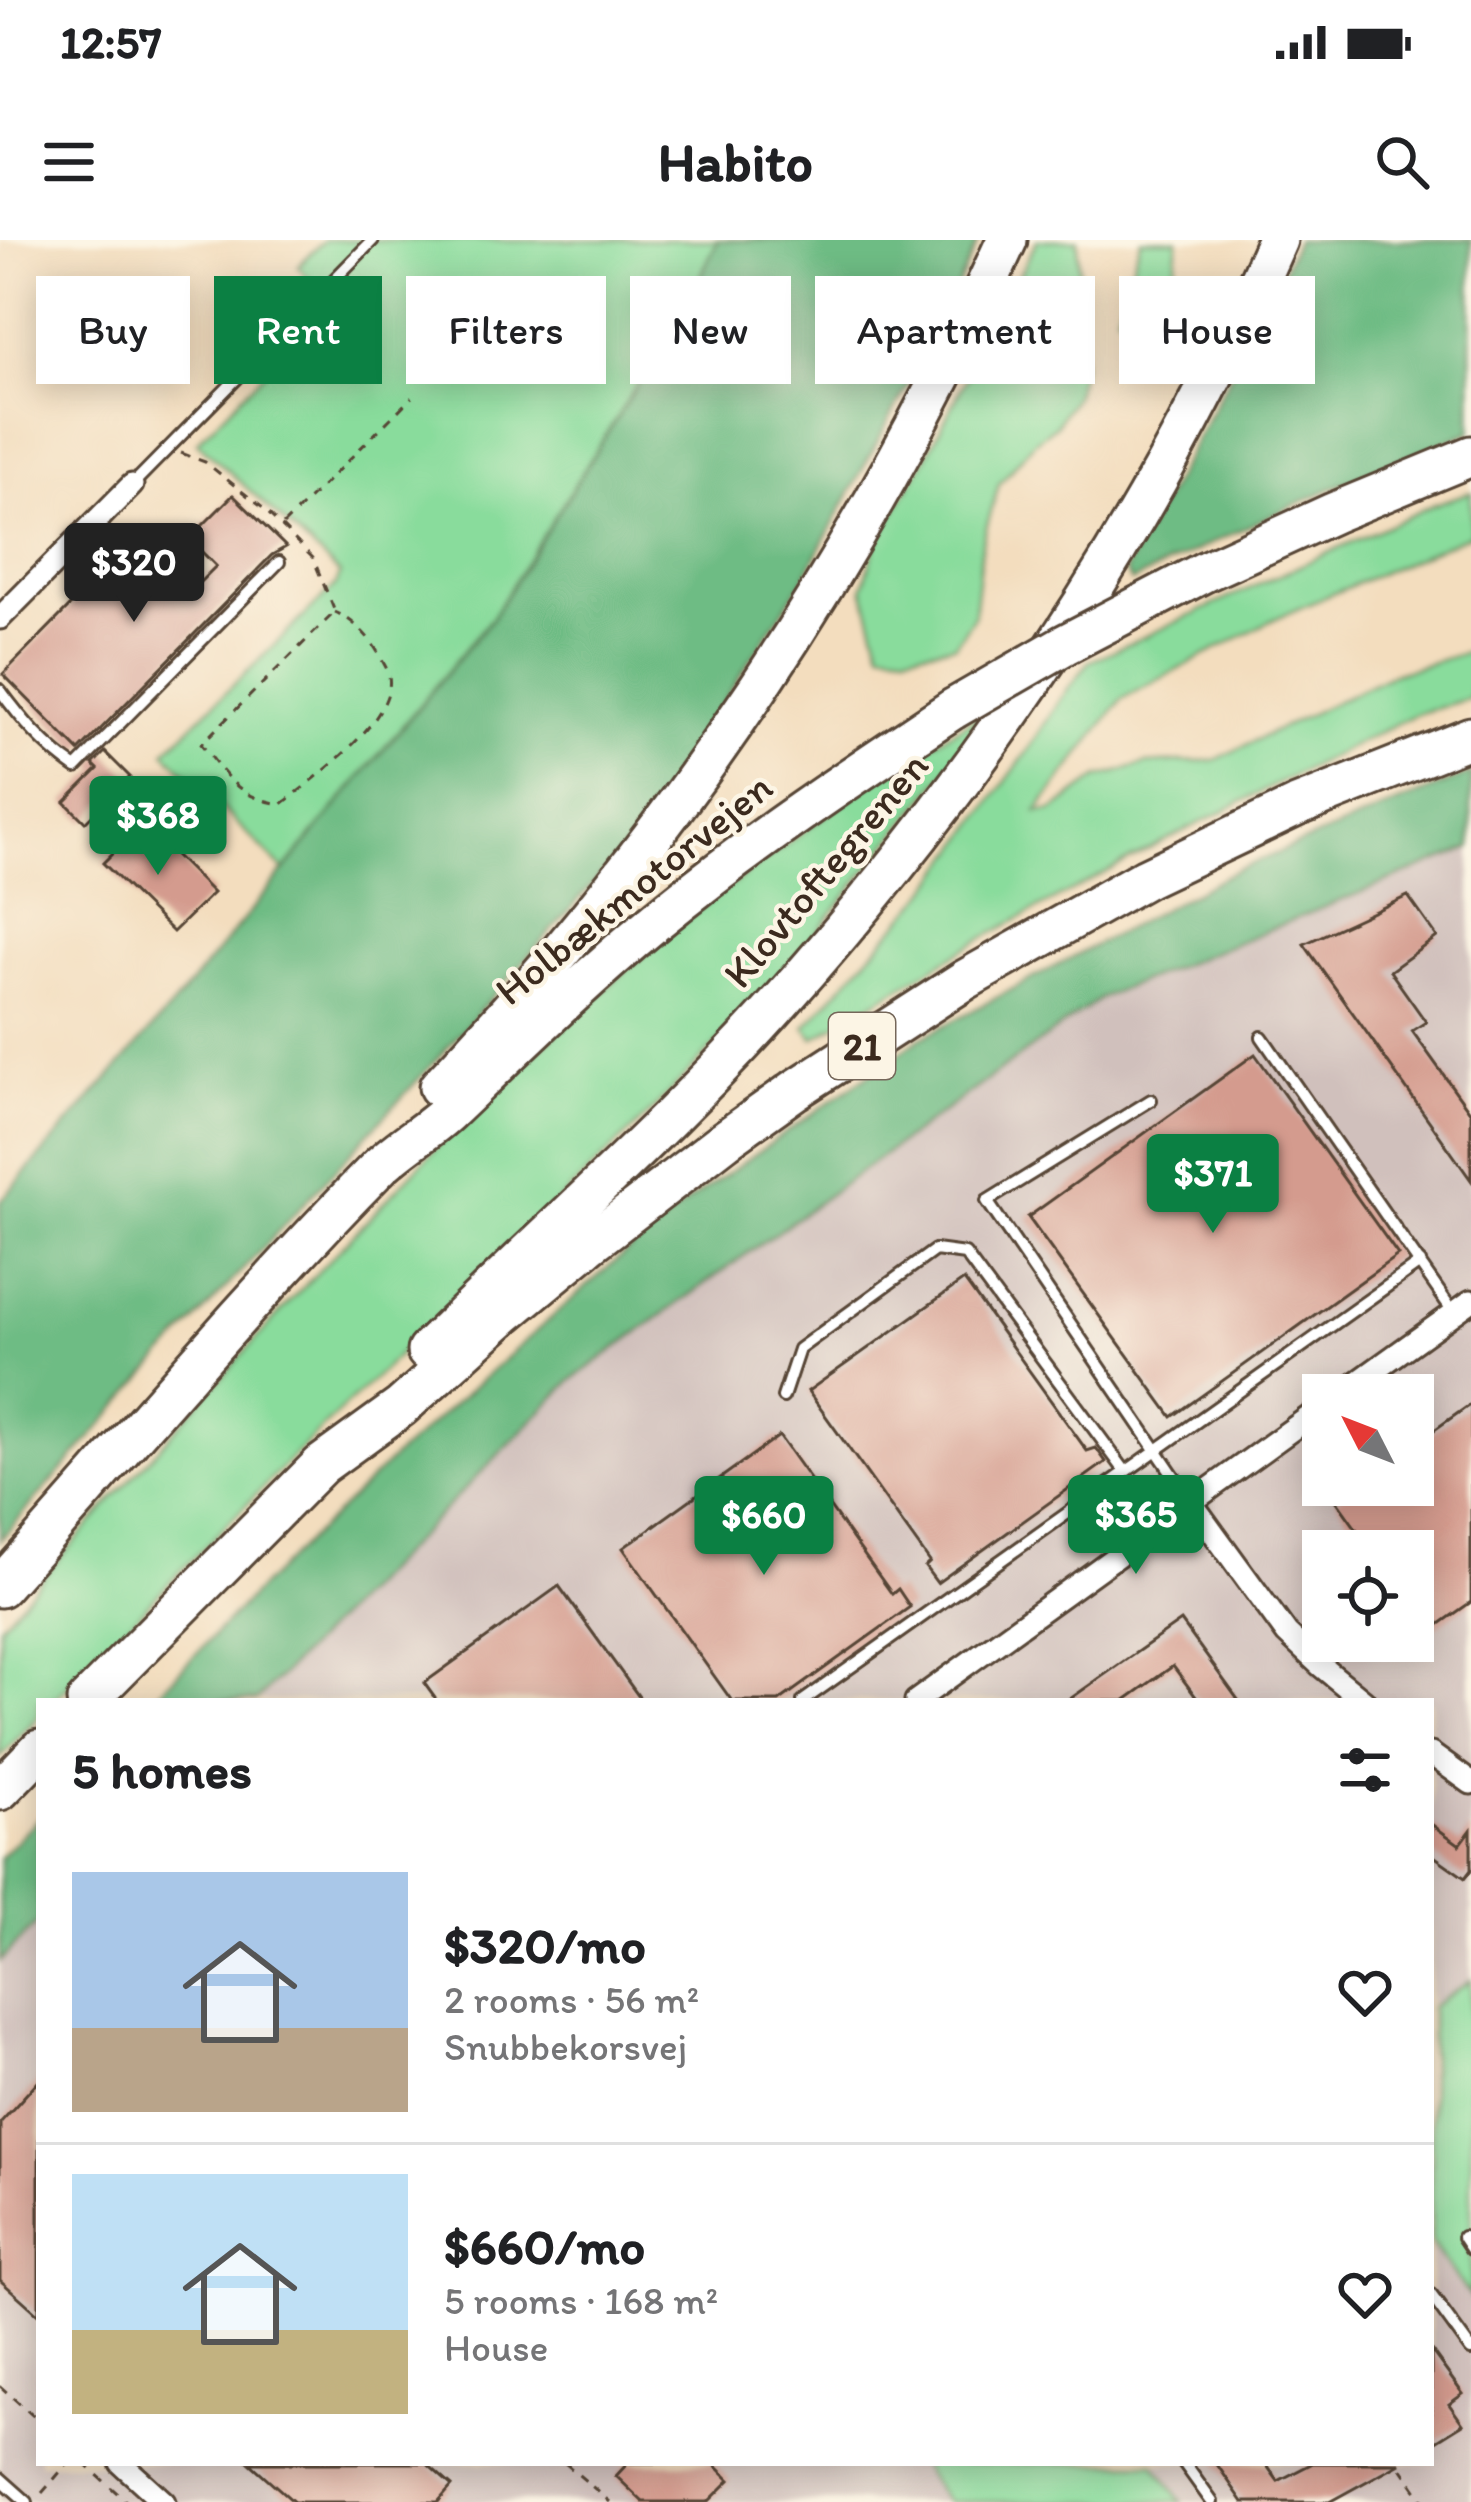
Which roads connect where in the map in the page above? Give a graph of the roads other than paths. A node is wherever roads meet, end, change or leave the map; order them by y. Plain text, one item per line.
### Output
1 (374, 240) edge
2 (1007, 240) edge
3 (1276, 240) edge
4 (1471, 456) edge
5 (132, 485) joint
6 (279, 562) dead end
7 (0, 618) edge
8 (0, 690) edge
9 (1471, 736) edge
10 (1262, 1037) dead end
11 (1151, 1100) dead end
12 (382, 1163) junction
13 (1420, 1263) junction
14 (1462, 1306) edge
15 (1369, 1374) edge
16 (783, 1397) dead end
17 (1302, 1422) edge
18 (1156, 1449) junction
19 (321, 1465) junction
20 (1125, 1471) junction
21 (1191, 1502) junction
22 (0, 1587) edge
23 (90, 1698) edge
24 (807, 1698) edge
25 (920, 1698) edge
26 (1360, 1698) edge
27 (36, 1753) edge
28 (1434, 1756) edge
29 (1471, 1783) edge
30 (0, 1790) edge
31 (1462, 2237) dead end
32 (1471, 2249) edge
33 (1434, 2299) edge
34 (1471, 2350) edge
35 (124, 2466) edge
36 (1186, 2466) edge
37 (0, 2478) edge
38 (30, 2502) edge
39 (164, 2502) edge
40 (1212, 2502) edge

1 - 5 lane
2 - 12 highway
3 - 19 highway, Klovtoftegrenen
4 - 12 highway, Holbækmotorvejen, bridge
5 - 7 street
6 - 8 lane
9 - 19 highway, 21
10 - 13 lane
11 - 18 lane
12 - 22 highway, Holbækmotorvejen
13 - 14 lane
13 - 18 lane
14 - 15 street
16 - 20 lane
17 - 21 street
18 - 20 lane
18 - 21 lane
19 - 23 highway, 21
20 - 24 lane
21 - 25 street
21 - 26 street
27 - 30 highway
28 - 29 street
31 - 32 lane
33 - 34 lane
35 - 39 street
36 - 40 lane
37 - 38 lane

